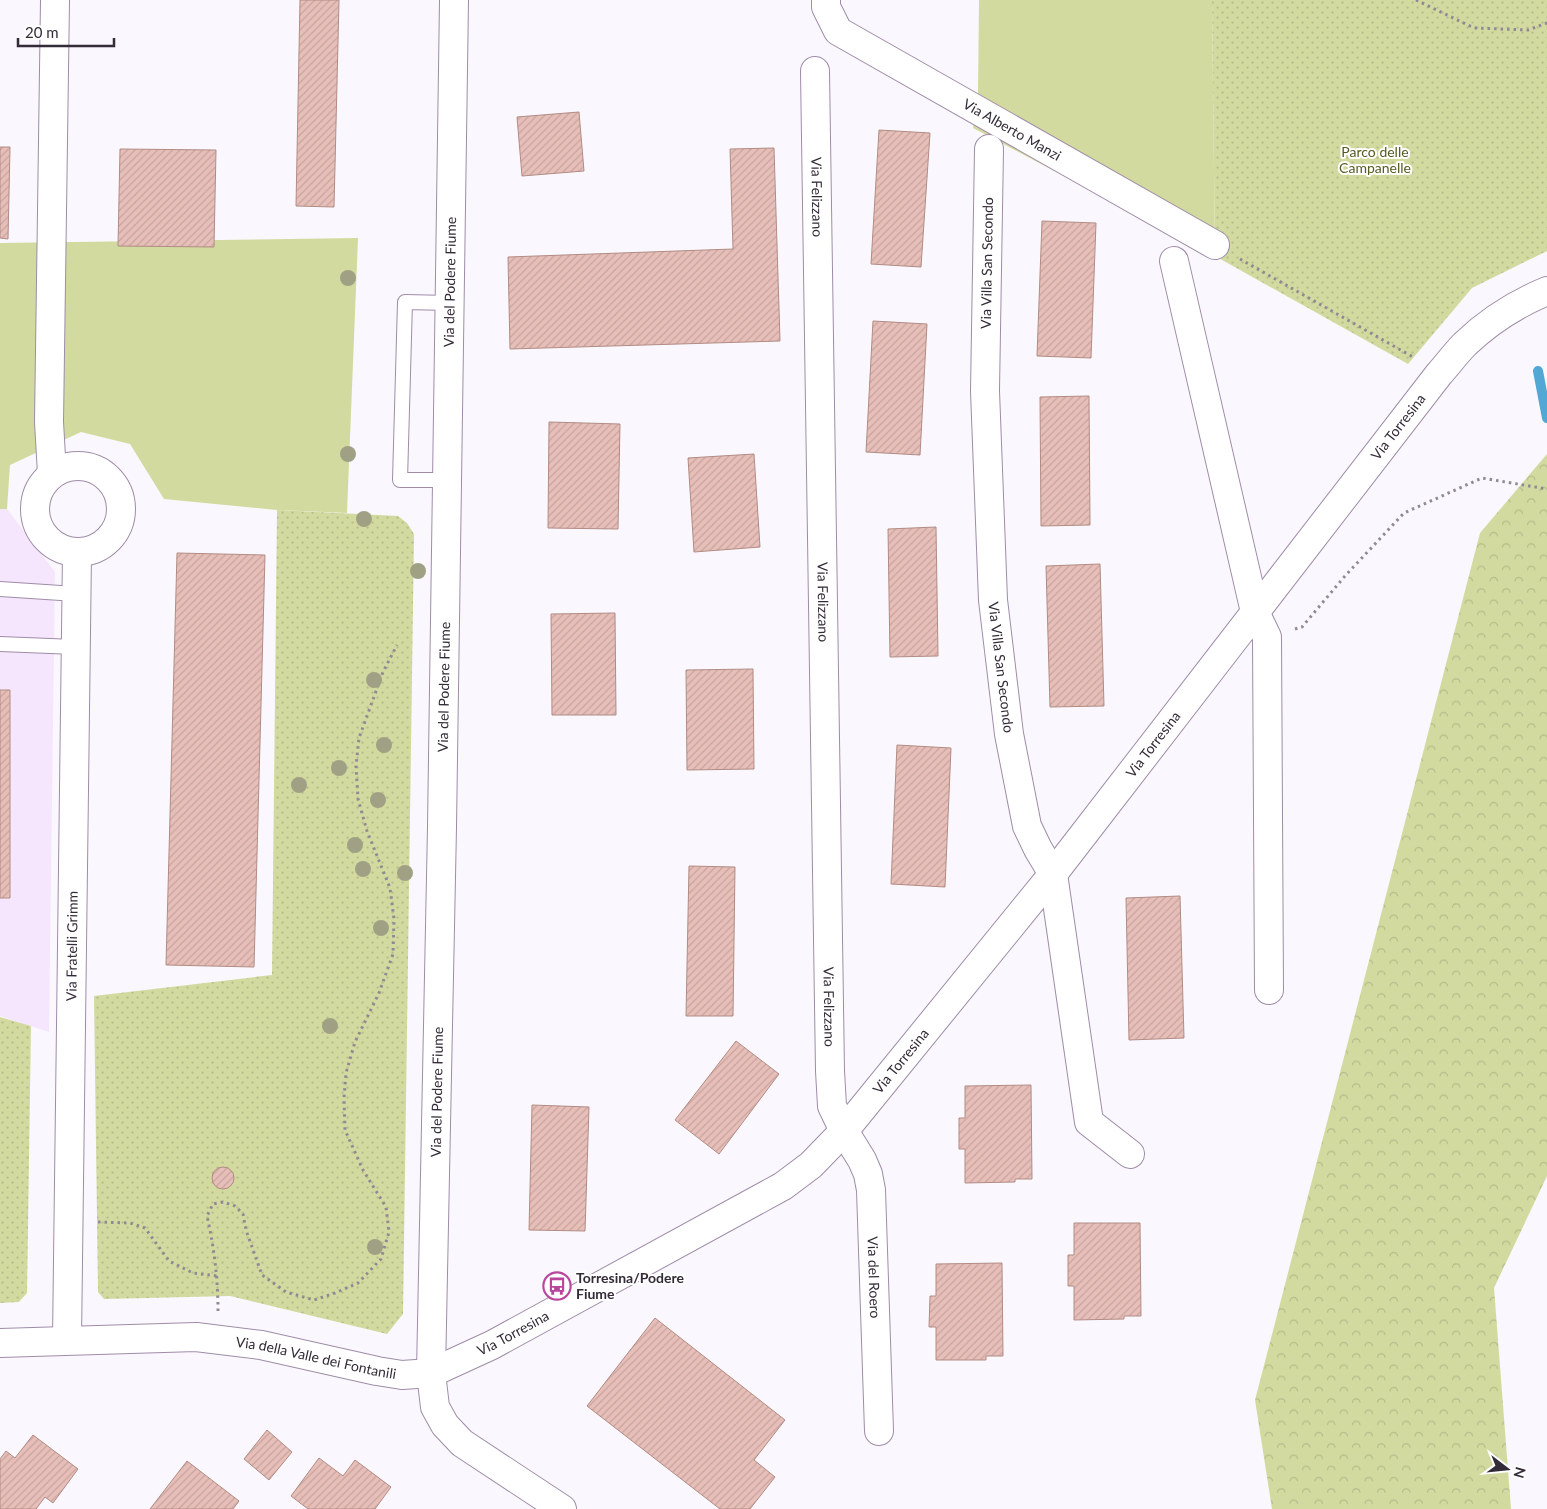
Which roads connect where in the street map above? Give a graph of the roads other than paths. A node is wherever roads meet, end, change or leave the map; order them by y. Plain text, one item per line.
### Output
1 (55, 0) edge
2 (454, 0) edge
3 (826, 0) edge
4 (815, 71) dead end
5 (989, 149) dead end
6 (1215, 245) road end
7 (1174, 261) dead end
8 (1547, 291) edge
9 (450, 303) junction
10 (52, 474) junction
11 (447, 480) junction
12 (77, 553) junction
13 (0, 589) edge
14 (76, 594) junction
15 (1255, 612) junction
16 (0, 644) edge
17 (75, 647) junction
18 (1053, 874) junction
19 (1268, 990) dead end
20 (844, 1131) junction
21 (1130, 1154) dead end
22 (67, 1340) junction
23 (0, 1343) edge
24 (431, 1373) junction
25 (879, 1431) dead end
26 (562, 1509) edge

1 - 10 street
2 - 9 street, Via del Podere Fiume
3 - 6 street, Via Alberto Manzi
4 - 20 street, Via Felizzano
5 - 18 street, Via Villa San Secondo
7 - 15 street
8 - 15 street, Via Torresina
9 - 11 street, Via del Podere Fiume
9 - 11 lane
10 - 12 street
10 - 12 street
11 - 24 street, Via del Podere Fiume
12 - 14 street, Via Fratelli Grimm
13 - 14 lane
14 - 17 street, Via Fratelli Grimm
15 - 18 street, Via Torresina
15 - 19 street
16 - 17 lane
17 - 22 street, Via Fratelli Grimm
18 - 20 street, Via Torresina
18 - 21 street, Via Villa San Secondo
20 - 24 street, Via Torresina
20 - 25 street, Via del Roero
22 - 23 street, Via della Valle dei Fontanili
22 - 24 street, Via della Valle dei Fontanili
24 - 26 street

